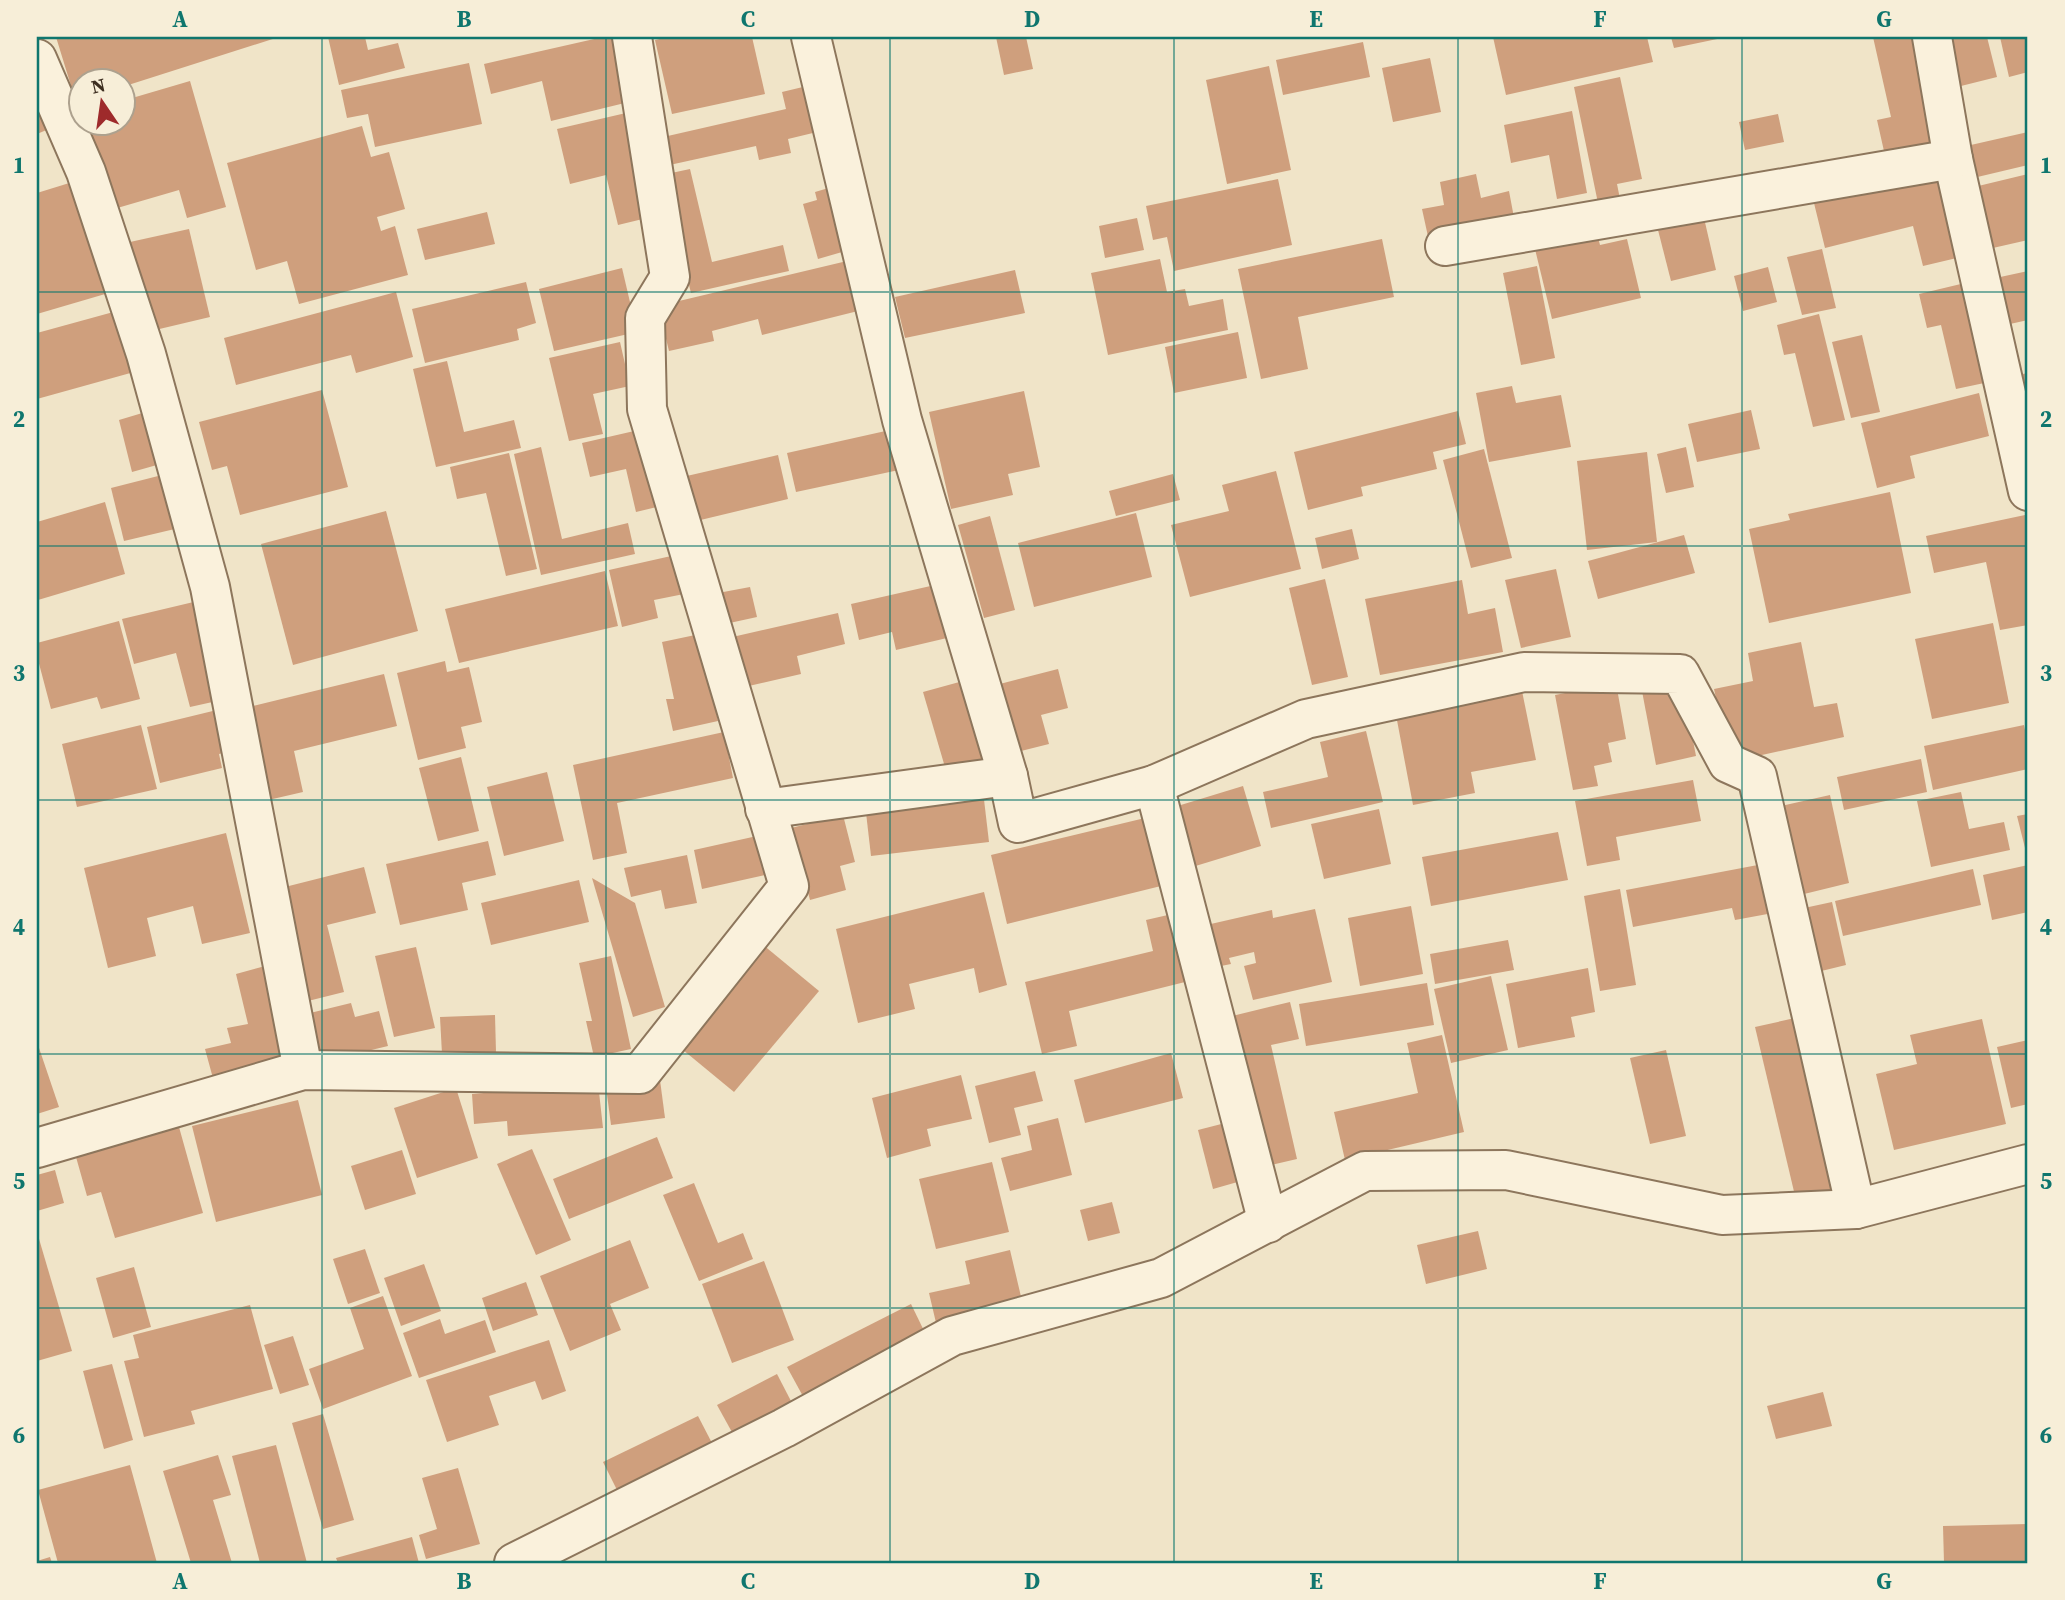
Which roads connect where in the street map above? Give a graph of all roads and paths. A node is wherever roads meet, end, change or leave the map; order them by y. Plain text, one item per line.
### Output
1 (632, 37) edge
2 (811, 37) edge
3 (1932, 37) edge
4 (37, 59) edge
5 (1952, 159) junction
6 (1445, 246) dead end
7 (2028, 491) edge
8 (1007, 776) junction
9 (1154, 785) junction
10 (765, 809) junction
11 (303, 1070) junction
12 (37, 1148) edge
13 (2028, 1164) edge
14 (1856, 1209) junction
15 (1268, 1223) junction
16 (514, 1563) edge

1 - 10 street
2 - 8 street
3 - 5 street
4 - 11 street
5 - 6 street
5 - 7 street
8 - 9 street
8 - 10 street
9 - 14 street
9 - 15 street
10 - 11 street
11 - 12 street
13 - 14 street
14 - 15 street
15 - 16 street

